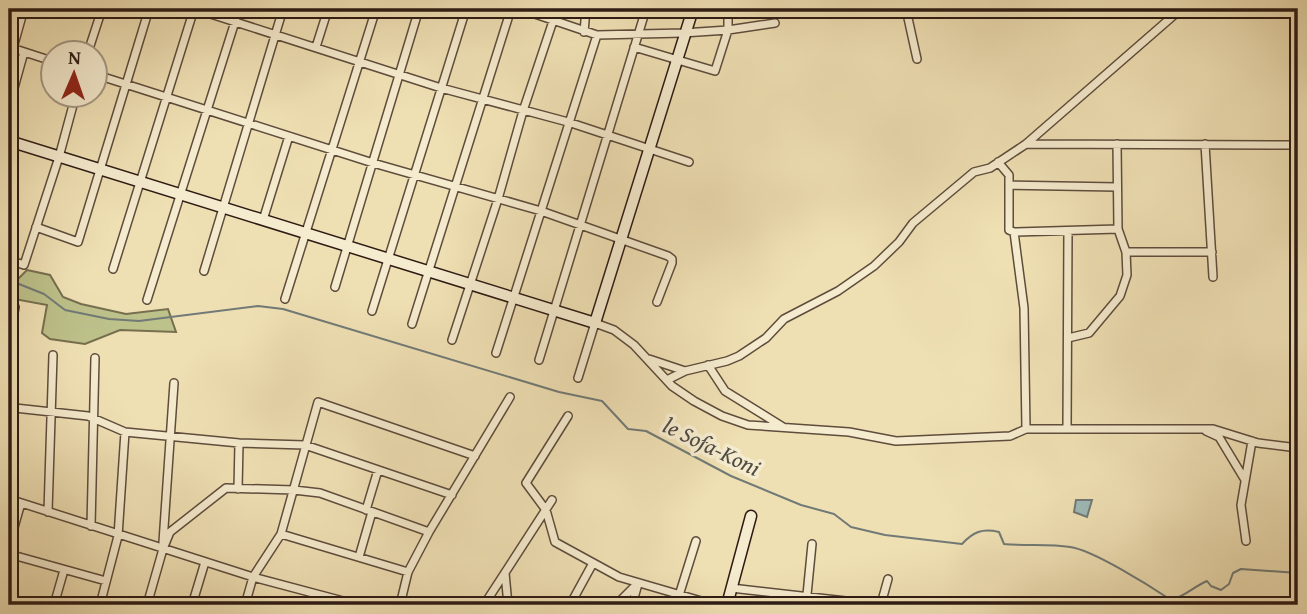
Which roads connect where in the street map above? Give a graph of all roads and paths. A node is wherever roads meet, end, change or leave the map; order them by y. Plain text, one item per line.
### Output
1 (24, 9) edge
2 (102, 9) edge
3 (149, 9) edge
4 (194, 9) edge
5 (239, 9) edge
6 (283, 9) edge
7 (328, 9) edge
8 (376, 9) edge
9 (419, 9) edge
10 (466, 9) edge
11 (511, 9) edge
12 (520, 9) edge
13 (550, 9) edge
14 (586, 9) edge
15 (646, 9) edge
16 (693, 9) edge
17 (728, 9) edge
18 (906, 9) edge
19 (1181, 9) edge
20 (553, 21) junction
21 (235, 22) junction
22 (775, 23) dead end
23 (728, 30) junction
24 (584, 32) junction
25 (683, 33) junction
26 (275, 34) junction
27 (638, 34) junction
28 (597, 35) junction
29 (93, 38) edge
30 (316, 47) junction
31 (634, 47) junction
32 (11, 48) edge
33 (24, 52) junction
34 (38, 56) edge
35 (917, 59) dead end
36 (675, 60) junction
37 (359, 61) junction
38 (400, 74) junction
39 (108, 80) edge
40 (125, 85) junction
41 (442, 88) junction
42 (166, 97) junction
43 (482, 99) junction
44 (9, 106) edge
45 (72, 108) edge
46 (208, 110) junction
47 (523, 111) junction
48 (568, 122) junction
49 (249, 123) junction
50 (606, 135) junction
51 (289, 136) junction
52 (9, 141) edge
53 (1026, 144) junction
54 (1117, 144) junction
55 (1205, 144) junction
56 (1298, 145) edge
57 (331, 149) junction
58 (648, 149) junction
59 (59, 157) junction
60 (689, 162) dead end
61 (998, 162) junction
62 (373, 163) junction
63 (99, 169) junction
64 (413, 174) junction
65 (141, 182) junction
66 (1009, 185) junction
67 (456, 187) junction
68 (1117, 187) junction
69 (181, 194) junction
70 (498, 199) junction
71 (223, 207) junction
72 (541, 211) junction
73 (263, 220) junction
74 (579, 225) junction
75 (36, 227) junction
76 (1118, 229) junction
77 (1068, 231) junction
78 (1014, 232) junction
79 (306, 233) junction
80 (620, 238) junction
81 (346, 246) junction
82 (1212, 252) junction
83 (1126, 253) junction
84 (386, 258) junction
85 (9, 260) edge
86 (113, 269) dead end
87 (204, 271) dead end
88 (428, 271) junction
89 (1213, 277) dead end
90 (469, 284) junction
91 (335, 287) dead end
92 (512, 297) junction
93 (285, 299) dead end
94 (147, 300) dead end
95 (657, 302) dead end
96 (15, 307) dead end
97 (552, 310) junction
98 (372, 311) dead end
99 (595, 323) junction
100 (412, 324) dead end
101 (1068, 338) junction
102 (9, 339) edge
103 (452, 340) dead end
104 (496, 353) dead end
105 (53, 355) dead end
106 (95, 358) dead end
107 (647, 358) junction
108 (539, 360) dead end
109 (708, 365) junction
110 (685, 371) junction
111 (578, 378) dead end
112 (667, 380) junction
113 (174, 383) dead end
114 (510, 397) dead end
115 (9, 405) edge
116 (51, 412) junction
117 (568, 416) dead end
118 (93, 418) junction
119 (786, 429) junction
120 (1026, 429) junction
121 (1067, 429) junction
122 (1202, 429) junction
123 (125, 432) junction
124 (171, 436) junction
125 (1252, 441) junction
126 (239, 443) junction
127 (305, 445) junction
128 (1298, 448) edge
129 (475, 456) junction
130 (378, 470) junction
131 (1246, 481) junction
132 (238, 489) junction
133 (294, 490) junction
134 (452, 495) junction
135 (9, 499) edge
136 (552, 500) dead end
137 (21, 503) junction
138 (546, 510) junction
139 (369, 511) junction
140 (48, 512) junction
141 (751, 516) dead end
142 (91, 527) junction
143 (429, 532) junction
144 (281, 534) junction
145 (118, 536) junction
146 (696, 541) dead end
147 (1246, 541) dead end
148 (811, 544) dead end
149 (9, 545) edge
150 (163, 549) junction
151 (9, 554) edge
152 (359, 557) junction
153 (205, 562) junction
154 (593, 563) junction
155 (64, 570) junction
156 (408, 572) junction
157 (505, 573) junction
158 (253, 577) junction
159 (888, 579) dead end
160 (106, 582) junction
161 (638, 583) junction
162 (732, 588) junction
163 (678, 595) junction
164 (806, 596) junction
165 (54, 605) edge
166 (100, 605) edge
167 (147, 605) edge
168 (192, 605) edge
169 (245, 605) edge
170 (359, 605) edge
171 (400, 605) edge
172 (484, 605) edge
173 (508, 605) edge
174 (570, 605) edge
175 (616, 605) edge
176 (632, 605) edge
177 (676, 605) edge
178 (715, 605) edge
179 (727, 605) edge
180 (806, 605) edge
181 (881, 605) edge

1 - 32 street
2 - 29 street
3 - 40 street
4 - 21 street
4 - 42 street
5 - 21 street
6 - 26 street
7 - 30 street
8 - 37 street
9 - 38 street
10 - 41 street
11 - 43 street
12 - 20 street
13 - 20 street
14 - 24 street
15 - 27 street
16 - 25 street
17 - 23 street
18 - 35 street
19 - 53 street
20 - 24 street
20 - 47 street
21 - 26 street
21 - 46 street
22 - 23 street
23 - 25 street
23 - 36 street
24 - 28 street
25 - 27 street
25 - 36 street
26 - 30 street
26 - 49 street
27 - 28 street
27 - 31 street
28 - 48 street
30 - 37 street
31 - 36 street
31 - 50 street
32 - 33 street
33 - 34 street
33 - 44 street
36 - 58 street
37 - 38 street
37 - 57 street
38 - 41 street
38 - 62 street
39 - 40 street
40 - 42 street
40 - 63 street
41 - 43 street
41 - 64 street
42 - 46 street
42 - 65 street
43 - 47 street
43 - 67 street
45 - 59 street
46 - 49 street
46 - 69 street
47 - 48 street
47 - 70 street
48 - 50 street
48 - 72 street
49 - 51 street
49 - 71 street
50 - 58 street
50 - 74 street
51 - 57 street
51 - 73 street
52 - 59 street
53 - 54 street
53 - 61 street
54 - 55 street
54 - 68 street
55 - 56 street
55 - 82 street
57 - 62 street
57 - 79 street
58 - 60 street
58 - 80 street
59 - 63 street
59 - 75 street
61 - 66 street
61 - 109 street
62 - 64 street
62 - 81 street
63 - 65 street
63 - 75 street
64 - 67 street
64 - 84 street
65 - 69 street
65 - 86 street
66 - 68 street
66 - 78 street
67 - 70 street
67 - 88 street
68 - 76 street
69 - 71 street
69 - 94 street
70 - 72 street
70 - 90 street
71 - 73 street
71 - 87 street
72 - 74 street
72 - 92 street
73 - 79 street
74 - 80 street
74 - 97 street
75 - 85 street
76 - 77 street
76 - 83 street
77 - 78 street
77 - 101 street
78 - 120 street
79 - 81 street
79 - 93 street
80 - 95 street
80 - 99 street
81 - 84 street
81 - 91 street
82 - 83 street
82 - 89 street
83 - 101 street
84 - 88 street
84 - 98 street
88 - 90 street
88 - 100 street
90 - 92 street
90 - 103 street
92 - 97 street
92 - 104 street
96 - 102 street
97 - 99 street
97 - 108 street
99 - 107 street
99 - 111 street
101 - 121 street
105 - 116 street
106 - 118 street
107 - 110 street
107 - 112 street
109 - 110 street
109 - 119 street
110 - 112 street
112 - 119 street
113 - 124 street
114 - 129 street
115 - 116 street
116 - 118 street
116 - 140 street
117 - 138 street
118 - 123 street
118 - 142 street
119 - 120 street
120 - 121 street
121 - 122 street
122 - 125 street
122 - 131 street
123 - 124 street
123 - 145 street
124 - 126 street
124 - 150 street
125 - 128 street
125 - 131 street
126 - 127 street
126 - 132 street
127 - 129 street
127 - 130 street
127 - 133 street
129 - 134 street
130 - 134 street
130 - 139 street
131 - 147 street
132 - 133 street
132 - 150 street
133 - 139 street
133 - 144 street
134 - 143 street
135 - 137 street
136 - 138 street
137 - 140 street
137 - 149 street
138 - 154 street
138 - 157 street
139 - 143 street
139 - 152 street
140 - 142 street
141 - 162 street
142 - 145 street
143 - 156 street
144 - 152 street
144 - 158 street
145 - 150 street
145 - 160 street
146 - 163 street
148 - 164 street
150 - 153 street
150 - 167 street
151 - 155 street
152 - 156 street
153 - 158 street
153 - 168 street
154 - 161 street
154 - 174 street
155 - 160 street
155 - 165 street
156 - 171 street
157 - 172 street
157 - 173 street
158 - 169 street
158 - 170 street
159 - 181 street
160 - 166 street
161 - 163 street
161 - 175 street
161 - 176 street
162 - 164 street
162 - 179 street
163 - 177 street
163 - 178 street
164 - 180 street
164 - 181 street

